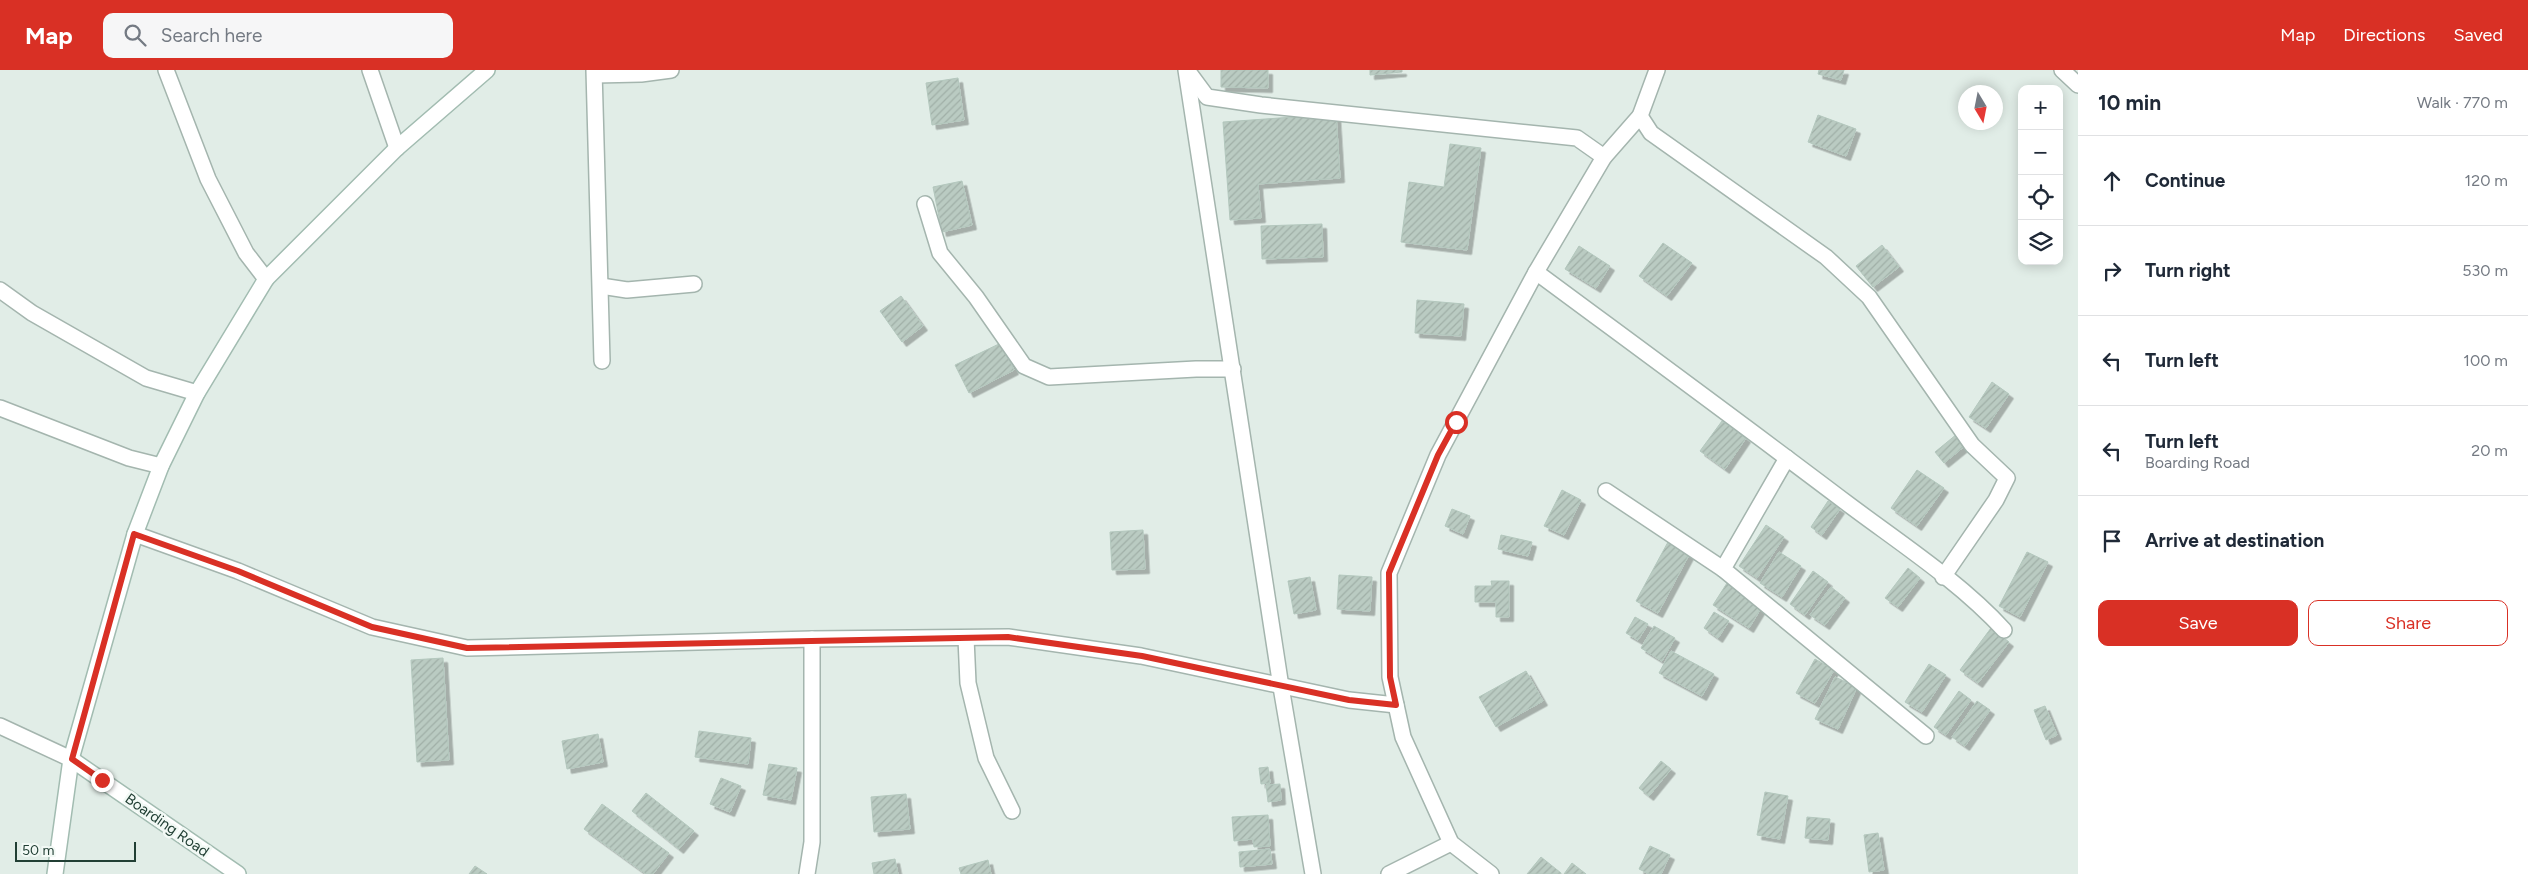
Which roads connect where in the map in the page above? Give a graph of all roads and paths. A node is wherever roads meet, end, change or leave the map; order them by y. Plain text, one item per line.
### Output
1 (166, 70) edge
2 (370, 70) edge
3 (487, 70) edge
4 (670, 70) edge
5 (1186, 70) edge
6 (1657, 70) edge
7 (2062, 70) edge
8 (595, 72) edge
9 (2078, 85) edge
10 (1640, 116) junction
11 (397, 148) junction
12 (1604, 157) junction
13 (925, 204) dead end
14 (1536, 272) junction
15 (266, 279) junction
16 (694, 284) dead end
17 (601, 286) junction
18 (0, 290) edge
19 (602, 361) dead end
20 (1233, 369) junction
21 (197, 393) junction
22 (0, 408) edge
23 (1787, 458) junction
24 (161, 466) junction
25 (1606, 491) dead end
26 (134, 534) junction
27 (1723, 569) junction
28 (1944, 577) junction
29 (2004, 630) dead end
30 (966, 638) junction
31 (812, 639) junction
32 (1281, 687) junction
33 (1396, 705) junction
34 (0, 726) edge
35 (1926, 736) dead end
36 (72, 759) junction
37 (1012, 811) dead end
38 (1451, 843) junction
39 (55, 874) edge
40 (238, 874) edge
41 (807, 874) edge
42 (1313, 874) edge
43 (1389, 874) edge
44 (1491, 874) edge

1 - 15 street
2 - 11 street
3 - 11 street
4 - 8 street
5 - 12 street
5 - 20 street
6 - 10 street
7 - 9 street
8 - 17 street
10 - 12 street
10 - 28 street
11 - 15 street
12 - 14 street
13 - 20 street
14 - 23 street
14 - 33 street
15 - 21 street
16 - 17 street
17 - 19 street
18 - 21 street
20 - 32 street
21 - 24 street
22 - 24 street
23 - 27 street
23 - 28 street
24 - 26 street
25 - 27 street
26 - 31 street
26 - 36 street
27 - 35 street
28 - 29 street
30 - 31 street
30 - 32 street
30 - 37 street
31 - 41 street
32 - 33 street
32 - 42 street
33 - 38 street
34 - 36 street, Boarding Road
36 - 39 street
36 - 40 street, Boarding Road
38 - 43 street
38 - 44 street

